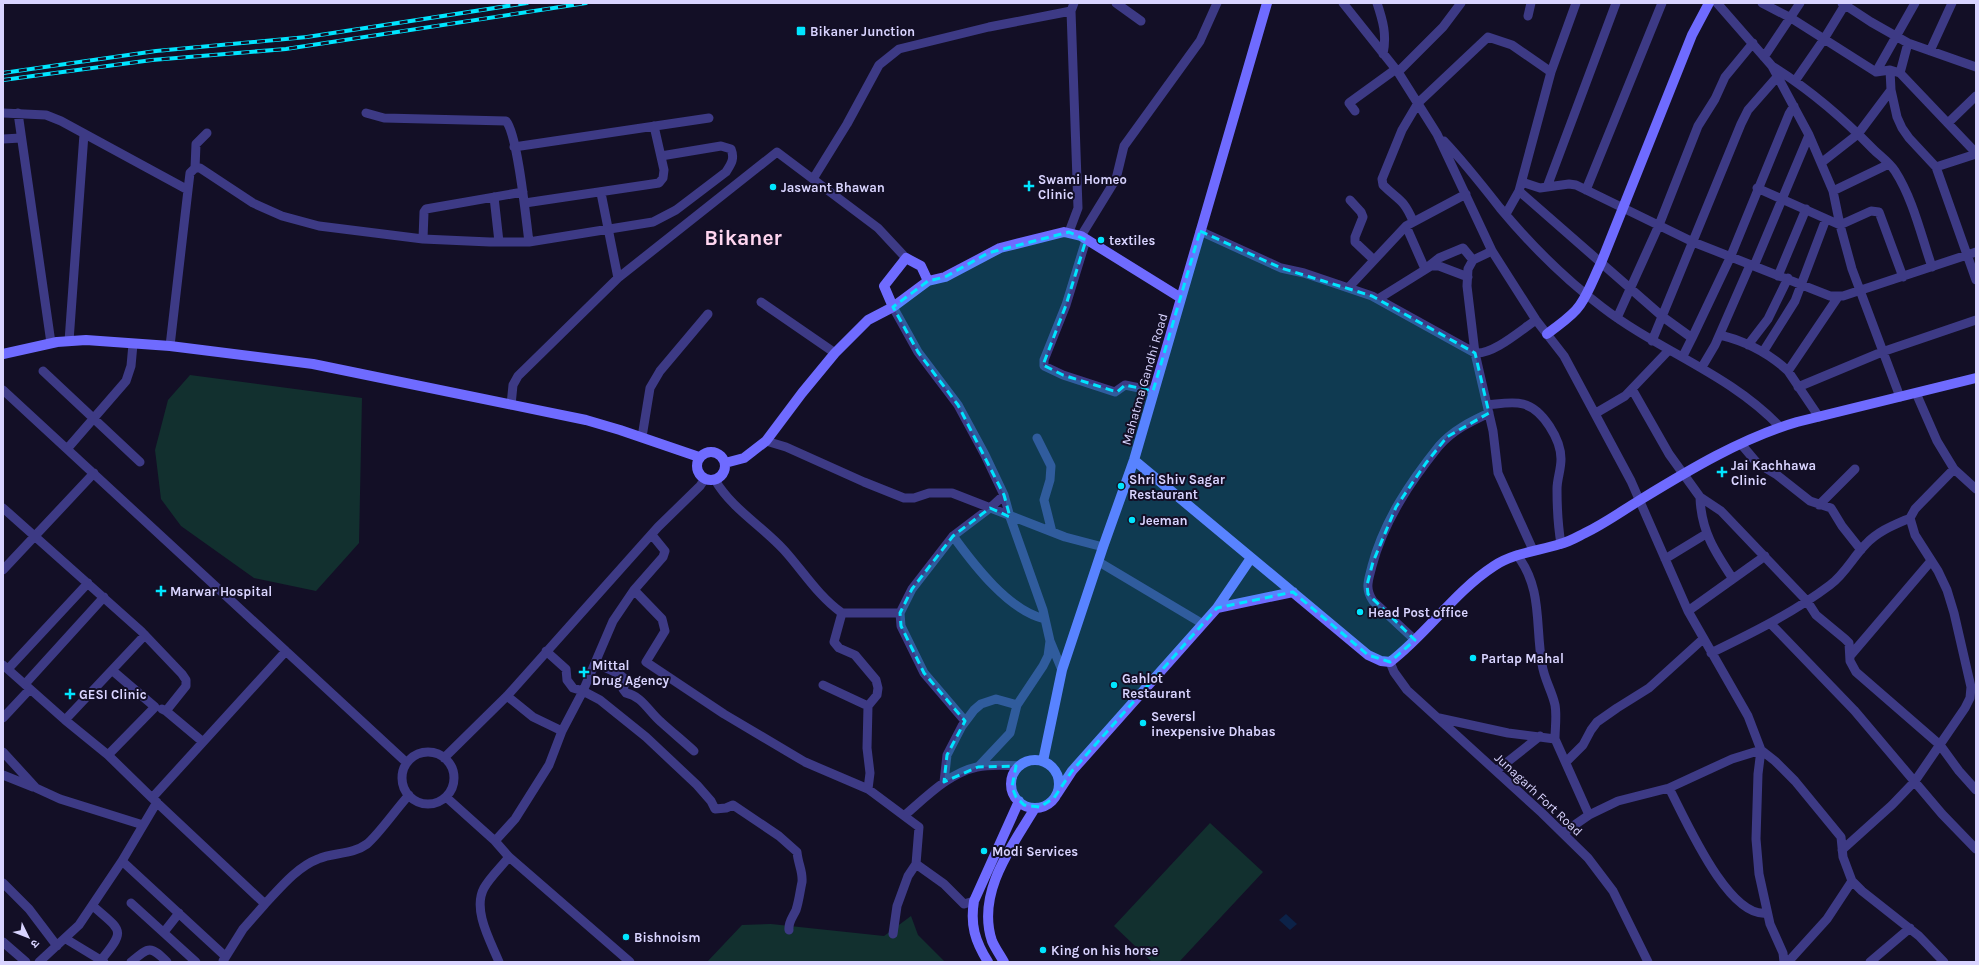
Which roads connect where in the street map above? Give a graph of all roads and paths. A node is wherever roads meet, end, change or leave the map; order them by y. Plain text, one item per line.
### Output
1 (1116, 3) edge
2 (1217, 3) edge
3 (1267, 3) edge
4 (1343, 3) edge
5 (1377, 3) edge
6 (1462, 3) edge
7 (1531, 3) edge
8 (1576, 3) edge
9 (1616, 3) edge
10 (1662, 3) edge
11 (1709, 3) edge
12 (1717, 3) edge
13 (1762, 3) edge
14 (1800, 3) edge
15 (1915, 3) edge
16 (1952, 3) edge
17 (1844, 4) edge
18 (1073, 7) edge
19 (1528, 16) dead end
20 (1791, 18) junction
21 (1141, 21) dead end
22 (1897, 37) junction
23 (1824, 39) junction
24 (1908, 42) junction
25 (1753, 43) junction
26 (1930, 51) junction
27 (1383, 54) junction
28 (1764, 57) junction
29 (1772, 66) junction
30 (1976, 67) edge
31 (1890, 70) junction
32 (1397, 71) junction
33 (1551, 72) junction
34 (1876, 72) junction
35 (1900, 73) junction
36 (1777, 77) junction
37 (1795, 81) junction
38 (1890, 90) junction
39 (1976, 96) edge
40 (1418, 103) junction
41 (1794, 106) junction
42 (1355, 111) dead end
43 (3, 112) edge
44 (18, 113) junction
45 (366, 113) dead end
46 (709, 118) dead end
47 (1948, 123) junction
48 (654, 126) junction
49 (207, 133) dead end
50 (84, 134) junction
51 (1437, 134) junction
52 (1858, 134) junction
53 (1809, 135) junction
54 (21, 138) junction
55 (3, 139) edge
56 (514, 147) junction
57 (1976, 154) edge
58 (661, 156) junction
59 (1821, 163) junction
60 (1889, 164) junction
61 (1936, 167) junction
62 (195, 168) junction
63 (813, 179) junction
64 (1520, 186) junction
65 (1548, 187) junction
66 (1758, 188) junction
67 (188, 190) junction
68 (1586, 190) junction
69 (522, 192) junction
70 (1833, 192) junction
71 (601, 193) junction
72 (1466, 194) junction
73 (494, 197) junction
74 (1782, 198) junction
75 (1350, 200) dead end
76 (525, 204) junction
77 (1622, 208) junction
78 (1806, 209) junction
79 (1506, 214) junction
80 (1826, 219) junction
81 (1410, 223) junction
82 (1659, 225) junction
83 (1840, 225) junction
84 (609, 231) junction
85 (1069, 232) junction
86 (1200, 232) junction
87 (1083, 238) junction
88 (423, 239) junction
89 (499, 242) junction
90 (529, 242) junction
91 (1693, 242) junction
92 (1492, 251) junction
93 (1976, 252) edge
94 (1966, 255) junction
95 (906, 258) junction
96 (1730, 258) junction
97 (1374, 260) junction
98 (1473, 260) junction
99 (1601, 263) junction
100 (1752, 266) junction
101 (1932, 267) junction
102 (1425, 269) junction
103 (1903, 276) junction
104 (1468, 277) junction
105 (1783, 277) junction
106 (618, 278) junction
107 (1976, 280) edge
108 (928, 281) junction
109 (1801, 284) junction
110 (1349, 287) junction
111 (1631, 290) junction
112 (1859, 290) junction
113 (1586, 295) junction
114 (1838, 297) junction
115 (1181, 298) junction
116 (1378, 299) junction
117 (761, 302) dead end
118 (893, 307) junction
119 (708, 314) dead end
120 (1663, 317) junction
121 (1617, 318) junction
122 (1536, 320) junction
123 (1976, 320) edge
124 (1547, 334) junction
125 (1720, 335) junction
126 (1692, 338) junction
127 (69, 341) junction
128 (1652, 341) junction
129 (51, 343) junction
130 (133, 344) junction
131 (1748, 345) junction
132 (170, 346) junction
133 (1669, 350) junction
134 (1763, 352) junction
135 (1882, 352) junction
136 (835, 353) junction
137 (1475, 353) junction
138 (3, 354) edge
139 (1682, 356) junction
140 (1702, 367) junction
141 (43, 371) dead end
142 (1788, 371) junction
143 (1976, 378) edge
144 (1798, 387) junction
145 (1632, 389) junction
146 (3, 390) edge
147 (1154, 391) junction
148 (1916, 393) junction
149 (1900, 397) junction
150 (511, 405) junction
151 (1488, 408) junction
152 (1596, 413) junction
153 (1819, 416) junction
154 (93, 419) junction
155 (1780, 427) junction
156 (642, 437) junction
157 (1037, 438) dead end
158 (766, 441) junction
159 (1741, 444) junction
160 (67, 449) junction
161 (699, 457) junction
162 (1134, 460) junction
163 (140, 462) dead end
164 (725, 463) junction
165 (1855, 469) dead end
166 (1954, 469) junction
167 (94, 473) junction
168 (1683, 475) junction
169 (704, 480) junction
170 (715, 480) junction
171 (1975, 485) edge
172 (1004, 495) junction
173 (1700, 497) junction
174 (1640, 500) junction
175 (1819, 505) junction
176 (3, 508) edge
177 (990, 508) junction
178 (1010, 517) junction
179 (1910, 518) junction
180 (1052, 532) junction
181 (1706, 534) junction
182 (652, 535) junction
183 (953, 536) junction
184 (35, 537) junction
185 (1561, 544) junction
186 (1103, 547) junction
187 (1533, 550) junction
188 (1861, 550) junction
189 (1517, 555) junction
190 (1765, 556) junction
191 (1251, 558) junction
192 (1665, 559) junction
193 (1931, 560) junction
194 (1099, 562) junction
195 (3, 570) edge
196 (1733, 579) junction
197 (88, 583) junction
198 (634, 590) junction
199 (1292, 592) junction
200 (104, 597) junction
201 (1807, 601) junction
202 (1217, 608) junction
203 (1688, 611) junction
204 (900, 612) junction
205 (842, 613) junction
206 (1045, 619) junction
207 (1203, 624) junction
208 (1771, 624) junction
209 (146, 635) junction
210 (1703, 639) junction
211 (1415, 640) junction
212 (1050, 641) junction
213 (286, 651) junction
214 (546, 651) junction
215 (1711, 653) junction
216 (1850, 656) junction
217 (1390, 662) junction
218 (595, 663) junction
219 (5, 667) edge
220 (1062, 670) junction
221 (113, 671) junction
222 (823, 685) dead end
223 (28, 687) junction
224 (583, 690) junction
225 (507, 696) junction
226 (1017, 705) junction
227 (868, 706) junction
228 (155, 707) junction
229 (166, 711) junction
230 (3, 718) edge
231 (1437, 718) junction
232 (65, 720) junction
233 (965, 721) junction
234 (562, 732) junction
235 (1540, 736) junction
236 (1555, 739) junction
237 (202, 742) junction
238 (1940, 745) junction
239 (1761, 750) junction
240 (694, 751) dead end
241 (3, 752) edge
242 (108, 755) junction
243 (444, 758) junction
244 (1043, 762) junction
245 (1566, 762) junction
246 (408, 763) junction
247 (1020, 766) junction
248 (978, 767) junction
249 (1496, 771) junction
250 (3, 775) edge
251 (1915, 781) junction
252 (944, 782) junction
253 (36, 788) junction
254 (1669, 788) junction
255 (868, 789) junction
256 (1976, 790) edge
257 (1057, 794) junction
258 (409, 795) junction
259 (446, 797) junction
260 (155, 800) junction
261 (1019, 801) junction
262 (1035, 808) junction
263 (905, 815) junction
264 (1588, 816) junction
265 (142, 825) junction
266 (1563, 833) junction
267 (495, 841) junction
268 (1974, 844) edge
269 (1842, 850) junction
270 (509, 857) junction
271 (122, 861) junction
272 (916, 864) junction
273 (1852, 881) junction
274 (3, 883) edge
275 (974, 901) junction
276 (131, 903) dead end
277 (265, 904) junction
278 (93, 906) junction
279 (179, 913) junction
280 (1767, 913) junction
281 (1910, 928) junction
282 (789, 930) dead end
283 (164, 932) junction
284 (893, 934) dead end
285 (66, 939) junction
286 (3, 942) edge
287 (57, 946) junction
288 (224, 959) edge
289 (103, 961) edge
290 (26, 962) edge
291 (38, 962) edge
292 (132, 962) edge
293 (167, 962) edge
294 (196, 962) edge
295 (499, 962) edge
296 (630, 962) edge
297 (988, 962) edge
298 (1004, 962) edge
299 (1648, 962) edge
300 (1784, 962) edge
301 (1788, 962) edge
302 (1870, 962) edge
303 (1944, 962) edge

1 - 21 street
2 - 87 street
3 - 86 street, Mahatma Gandhi Road
4 - 27 street
5 - 27 street
6 - 32 street
7 - 19 street
8 - 33 street
9 - 65 street
10 - 68 street
11 - 77 street
12 - 25 street
13 - 20 street
14 - 20 street
15 - 22 street
16 - 26 street
17 - 22 street
17 - 23 street
18 - 63 street
18 - 85 street
20 - 23 street
20 - 28 street
22 - 24 street
22 - 34 street
23 - 34 street
23 - 37 street
24 - 26 street
24 - 35 street
25 - 28 street
25 - 82 street
26 - 30 street
27 - 32 street
28 - 29 street
29 - 36 street
29 - 37 street
31 - 34 street
31 - 35 street
31 - 38 street
32 - 40 street
32 - 42 street
33 - 40 street
33 - 64 street
35 - 47 street
36 - 41 street
36 - 91 street
37 - 52 street
38 - 52 street
38 - 61 street
39 - 47 street
40 - 51 street
40 - 81 street
41 - 53 street
41 - 66 street
43 - 44 street
44 - 50 street
44 - 54 street
45 - 56 street
46 - 48 street
47 - 57 street
48 - 56 street
48 - 58 street
49 - 62 street
50 - 67 street
50 - 127 street
51 - 72 street
51 - 79 street
52 - 59 street
52 - 60 street
53 - 59 street
53 - 74 street
54 - 55 street
54 - 129 street
56 - 69 street
57 - 61 street
58 - 71 street
58 - 84 street
59 - 70 street
60 - 70 street
60 - 101 street
61 - 94 street
62 - 67 street
62 - 88 street
63 - 95 street
63 - 106 street
64 - 65 street
64 - 79 street
64 - 99 street
65 - 68 street
66 - 74 street
66 - 96 street
67 - 132 street
68 - 77 street
69 - 73 street
69 - 76 street
70 - 83 street
71 - 76 street
71 - 84 street
72 - 81 street
72 - 92 street
73 - 88 street
73 - 89 street
74 - 78 street
74 - 100 street
75 - 97 street
76 - 90 street
77 - 82 street
77 - 99 street
78 - 80 street
78 - 105 street
79 - 113 street
80 - 83 street
80 - 109 street
81 - 97 street
81 - 102 street
82 - 91 street
82 - 111 street
83 - 103 street
83 - 112 street
84 - 90 street
84 - 106 street
85 - 87 street
85 - 108 street
86 - 110 street
86 - 115 street, Mahatma Gandhi Road
87 - 115 street
87 - 147 street
88 - 89 street
89 - 90 street
91 - 96 street
91 - 120 street
92 - 98 street
92 - 122 street
93 - 94 street
94 - 101 street
94 - 107 street
95 - 108 street
95 - 118 street
96 - 100 street
96 - 126 street
97 - 110 street
98 - 102 street
98 - 104 street
99 - 111 street
99 - 113 street
100 - 105 street
100 - 125 street
101 - 103 street
102 - 104 street
102 - 116 street
103 - 112 street
104 - 137 street
105 - 109 street
105 - 131 street
106 - 150 street
108 - 118 street
109 - 114 street
109 - 134 street
110 - 116 street
111 - 120 street
111 - 121 street
112 - 114 street
112 - 135 street
113 - 121 street
113 - 124 street
114 - 142 street
115 - 147 street, Mahatma Gandhi Road
116 - 137 street
117 - 136 street
118 - 136 street
118 - 172 street
119 - 156 street
120 - 126 street
120 - 128 street
121 - 128 street
122 - 124 street
122 - 137 street
123 - 135 street
124 - 152 street
125 - 131 street
125 - 140 street
126 - 139 street
127 - 129 street
127 - 130 street
128 - 133 street
129 - 138 street
130 - 132 street
130 - 154 street
131 - 134 street
132 - 150 street
133 - 139 street
133 - 145 street
134 - 142 street
135 - 144 street
135 - 149 street
136 - 158 street
137 - 151 street
139 - 140 street
140 - 155 street
141 - 154 street
142 - 144 street
143 - 148 street
144 - 153 street
145 - 152 street
145 - 168 street
146 - 160 street
147 - 162 street, Mahatma Gandhi Road
148 - 149 street
148 - 166 street
149 - 153 street
150 - 156 street
151 - 185 street
151 - 187 street
151 - 211 street
152 - 174 street
153 - 155 street
154 - 160 street
154 - 163 street
155 - 159 street
156 - 161 street
157 - 180 street
158 - 164 street
158 - 177 street
159 - 168 street
159 - 175 street
160 - 167 street
161 - 164 street
161 - 169 street
162 - 186 street, Mahatma Gandhi Road
162 - 191 street
164 - 170 street
165 - 175 street
166 - 171 street
166 - 179 street
167 - 184 street
167 - 213 street
168 - 173 street
168 - 174 street
169 - 170 street
169 - 182 street
170 - 205 street
172 - 177 street
172 - 178 street
173 - 181 street
173 - 190 street
174 - 185 street
174 - 192 street
175 - 188 street
176 - 184 street
177 - 178 street
177 - 183 street
178 - 180 street
178 - 206 street
179 - 188 street
179 - 193 street
180 - 186 street
181 - 192 street
181 - 196 street
182 - 198 street
182 - 214 street
183 - 204 street
183 - 206 street
184 - 195 street
184 - 197 street
185 - 187 street
186 - 194 street, Mahatma Gandhi Road
187 - 189 street
188 - 201 street
189 - 211 street
189 - 236 street
190 - 196 street
190 - 201 street
191 - 199 street
191 - 202 street
192 - 203 street
193 - 216 street
193 - 238 street
194 - 207 street
194 - 220 street, Mahatma Gandhi Road
196 - 203 street
197 - 200 street
197 - 219 street
198 - 218 street
198 - 255 street
199 - 202 street
199 - 217 street
200 - 209 street
200 - 223 street
201 - 208 street
201 - 216 street
202 - 207 street
203 - 210 street
204 - 205 street
204 - 233 street
205 - 227 street
206 - 212 street
207 - 257 street
208 - 215 street
208 - 251 street
209 - 221 street
209 - 229 street
210 - 215 street
210 - 245 street
211 - 217 street
212 - 220 street
212 - 226 street
213 - 237 street
213 - 246 street
214 - 224 street
214 - 225 street
215 - 239 street
216 - 238 street
217 - 231 street, Junagarh Fort Road
218 - 224 street
218 - 240 street
219 - 223 street
220 - 244 street, Mahatma Gandhi Road
221 - 228 street
221 - 232 street
222 - 227 street
223 - 230 street
223 - 232 street
224 - 234 street
224 - 282 street
225 - 234 street
225 - 243 street
226 - 233 street
226 - 248 street
227 - 255 street
228 - 229 street
228 - 242 street
229 - 237 street
231 - 235 street
231 - 249 street, Junagarh Fort Road
232 - 242 street
233 - 252 street
234 - 267 street
235 - 236 street
235 - 249 street
236 - 245 street
237 - 260 street
238 - 251 street
238 - 256 street
239 - 254 street
239 - 269 street
239 - 280 street
241 - 253 street
242 - 260 street
243 - 246 street
243 - 259 street
244 - 247 street
244 - 257 street
245 - 264 street
246 - 258 street
247 - 248 street
247 - 261 street
248 - 252 street
249 - 266 street, Junagarh Fort Road
250 - 253 street
251 - 268 street
251 - 269 street
252 - 263 street
253 - 265 street
254 - 264 street
254 - 280 street
255 - 263 street
257 - 262 street
258 - 259 street
258 - 277 street
259 - 267 street
260 - 265 street
260 - 277 street
261 - 262 street
261 - 275 street
262 - 298 street
263 - 272 street
264 - 266 street
265 - 271 street
266 - 299 street, Junagarh Fort Road
267 - 270 street
269 - 273 street
270 - 295 street
270 - 296 street
271 - 278 street
271 - 279 street
272 - 275 street
272 - 284 street
273 - 281 street
273 - 301 street
274 - 287 street
275 - 297 street
276 - 283 street
277 - 288 street
278 - 285 street
278 - 289 street
279 - 283 street
279 - 288 street
280 - 300 street
281 - 302 street
281 - 303 street
283 - 294 street
285 - 287 street
285 - 289 street
286 - 290 street
287 - 291 street
292 - 293 street

